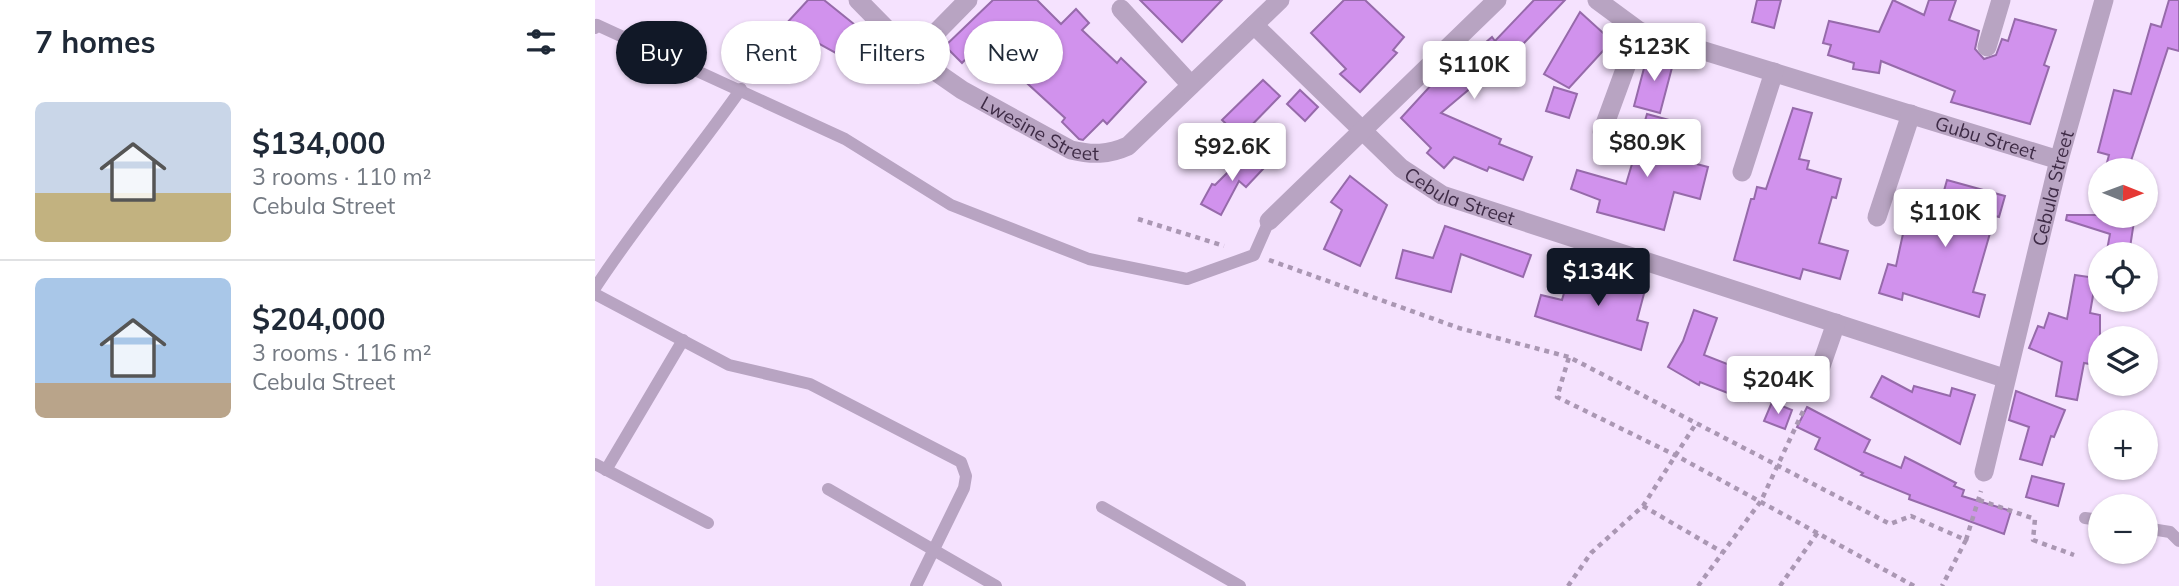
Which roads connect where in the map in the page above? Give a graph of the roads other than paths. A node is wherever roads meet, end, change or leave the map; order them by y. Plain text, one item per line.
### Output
1 (858, 0) edge
2 (968, 0) edge
3 (1280, 0) edge
4 (1497, 0) edge
5 (1597, 0) edge
6 (2001, 0) edge
7 (2104, 0) edge
8 (1121, 9) dead end
9 (879, 21) edge
10 (947, 21) edge
11 (1254, 25) junction
12 (595, 28) edge
13 (1639, 31) junction
14 (1987, 47) dead end
15 (1774, 72) junction
16 (950, 81) edge
17 (1191, 85) junction
18 (741, 89) junction
19 (1912, 114) junction
20 (1363, 129) junction
21 (1602, 132) dead end
22 (2059, 160) junction
23 (1742, 172) dead end
24 (1877, 217) dead end
25 (1269, 221) joint
26 (595, 288) edge
27 (595, 295) edge
28 (1836, 323) junction
29 (683, 340) junction
30 (2004, 378) junction
31 (1813, 389) road end
32 (601, 467) edge
33 (1983, 472) road end
34 (828, 489) dead end
35 (1102, 507) dead end
36 (2085, 518) dead end
37 (2088, 518) edge
38 (708, 523) dead end
39 (2158, 530) edge
40 (2179, 541) edge
41 (933, 552) junction
42 (916, 586) edge
43 (996, 586) edge
44 (1240, 586) edge

1 - 9 street, Lwesine Street
2 - 10 street
3 - 11 street, Lwesine Street
4 - 20 street
5 - 13 street, Gubu Street
6 - 14 street
7 - 22 street, Cebula Street
8 - 17 street
11 - 17 street, Lwesine Street
11 - 20 street, Cebula Street
12 - 18 lane
13 - 15 street, Gubu Street
13 - 21 street
15 - 19 street, Gubu Street
15 - 23 street
16 - 17 street, Lwesine Street
18 - 25 lane
18 - 26 lane
19 - 22 street, Gubu Street
19 - 24 street, Gubu Street
20 - 25 street
20 - 28 street, Cebula Street
22 - 30 street, Cebula Street
27 - 29 lane
28 - 30 street, Cebula Street
28 - 31 street
29 - 32 lane
29 - 41 lane
30 - 33 street, Cebula Street
32 - 38 lane
34 - 41 lane
35 - 44 lane
36 - 37 lane
39 - 40 lane
41 - 42 lane
41 - 43 lane

